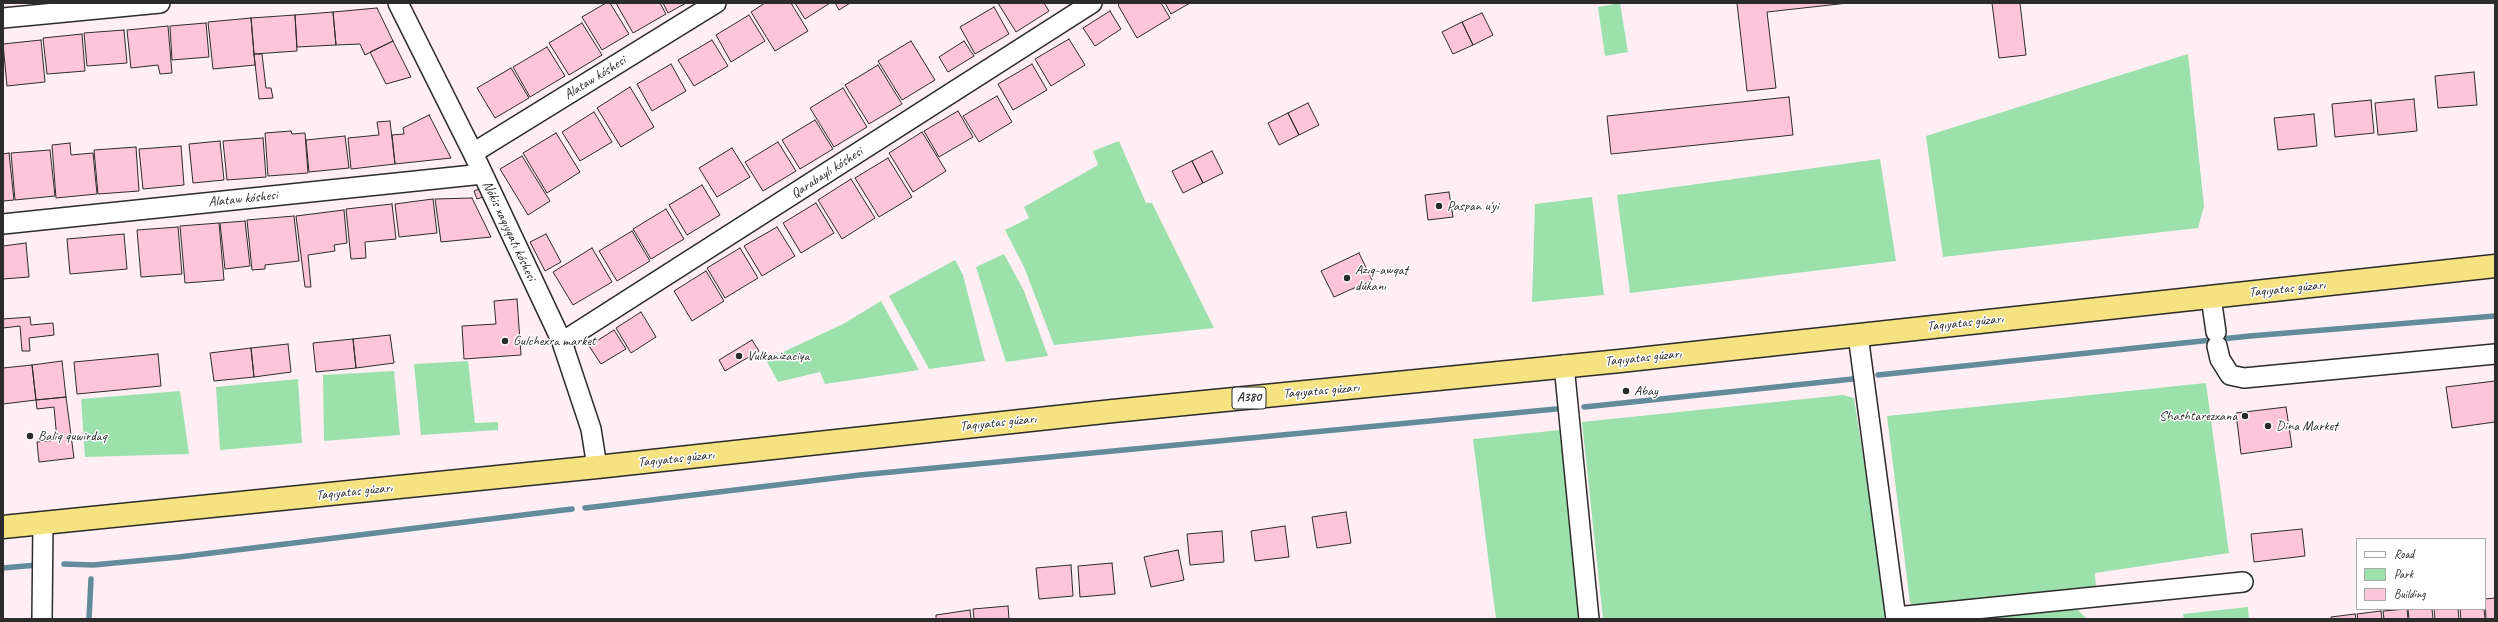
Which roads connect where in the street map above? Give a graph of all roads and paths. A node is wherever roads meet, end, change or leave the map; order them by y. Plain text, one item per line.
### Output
1 (160, 3) edge
2 (398, 3) edge
3 (716, 3) edge
4 (1092, 3) edge
5 (3, 18) edge
6 (473, 153) junction
7 (483, 174) junction
8 (3, 224) edge
9 (2495, 266) edge
10 (2211, 297) junction
11 (1858, 335) junction
12 (562, 342) junction
13 (2495, 354) edge
14 (1564, 365) junction
15 (597, 467) junction
16 (43, 523) junction
17 (3, 527) edge
18 (2243, 582) dead end
19 (1896, 618) edge
20 (42, 619) edge
21 (1589, 619) edge

1 - 5 street
2 - 6 street, Nókis xaqıyqatı kóshesi
3 - 6 street, Alataw kóshesi
4 - 12 street, Qarabaylı kóshesi
6 - 7 street, Nókis xaqıyqatı kóshesi
7 - 8 street, Alataw kóshesi
7 - 12 street, Nókis xaqıyqatı kóshesi
9 - 10 highway, Taqıyatas gúzarı / A380
10 - 11 highway, Taqıyatas gúzarı / A380
10 - 13 street
11 - 14 highway, Taqıyatas gúzarı / A380
11 - 19 street
12 - 15 street, Nókis xaqıyqatı kóshesi
14 - 15 highway, Taqıyatas gúzarı / A380
14 - 21 street
15 - 16 highway, Taqıyatas gúzarı / A380
16 - 17 highway, Taqıyatas gúzarı / A380
16 - 20 street
18 - 19 street

